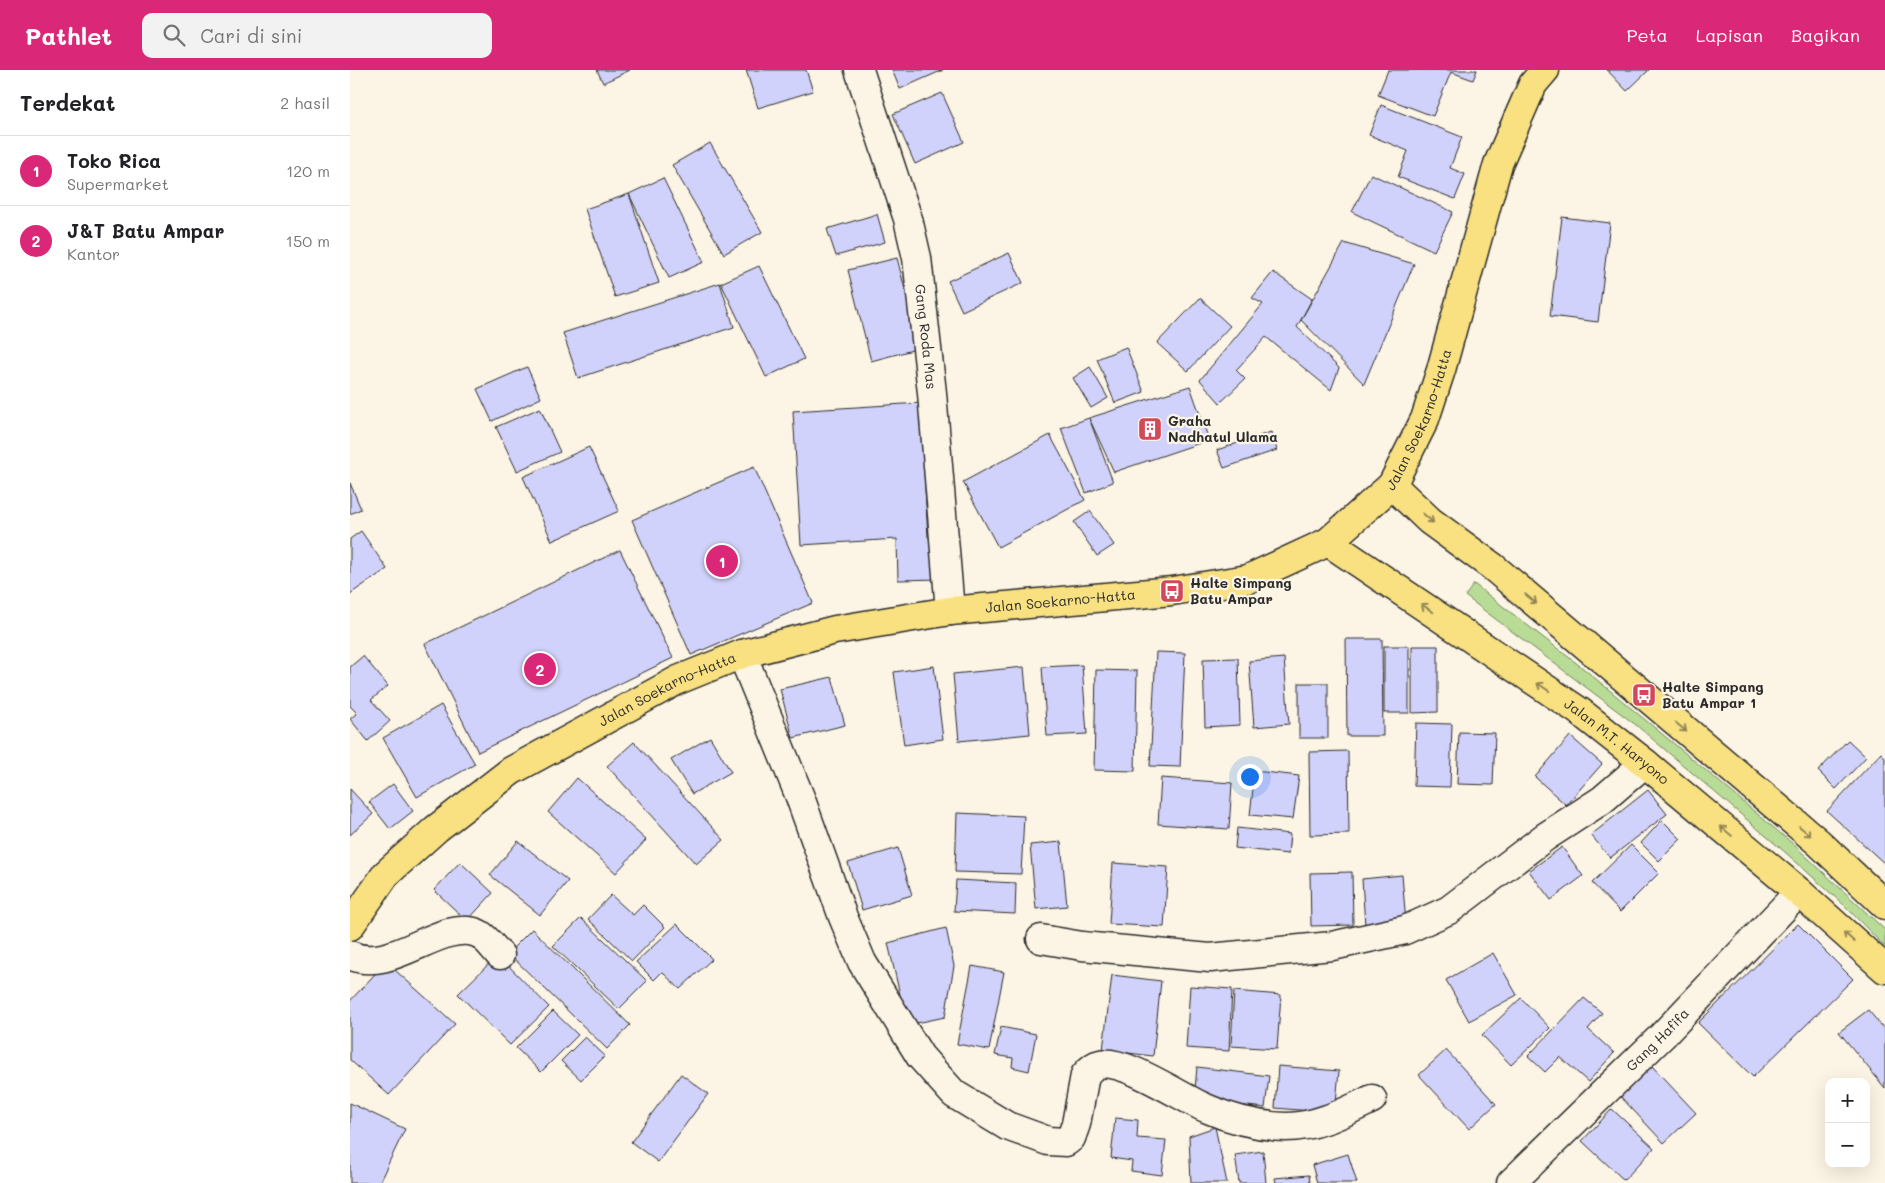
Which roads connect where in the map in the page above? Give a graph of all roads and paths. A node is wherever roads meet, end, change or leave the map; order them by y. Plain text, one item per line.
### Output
1 (859, 70) edge
2 (1545, 70) edge
3 (1392, 485) junction
4 (1328, 542) junction
5 (950, 611) junction
6 (742, 654) junction
7 (1645, 763) junction
8 (1799, 892) junction
9 (1885, 904) edge
10 (350, 926) edge
11 (1041, 939) dead end
12 (350, 955) edge
13 (500, 955) dead end
14 (1885, 969) edge
15 (1372, 1099) dead end
16 (1511, 1183) edge

1 - 5 street, Gang Roda Mas
2 - 3 highway, Jalan Soekarno-Hatta
3 - 4 highway, Jalan Soekarno-Hatta
3 -> 9 highway
4 - 5 highway, Jalan Soekarno-Hatta
7 -> 4 highway, Jalan M.T. Haryono
5 - 6 highway, Jalan Soekarno-Hatta
6 - 10 highway, Jalan Soekarno-Hatta
6 - 15 street
8 -> 7 highway, Jalan M.T. Haryono
7 - 11 street
14 -> 8 highway, Jalan M.T. Haryono
8 - 16 street, Gang Hafifa
12 - 13 street

